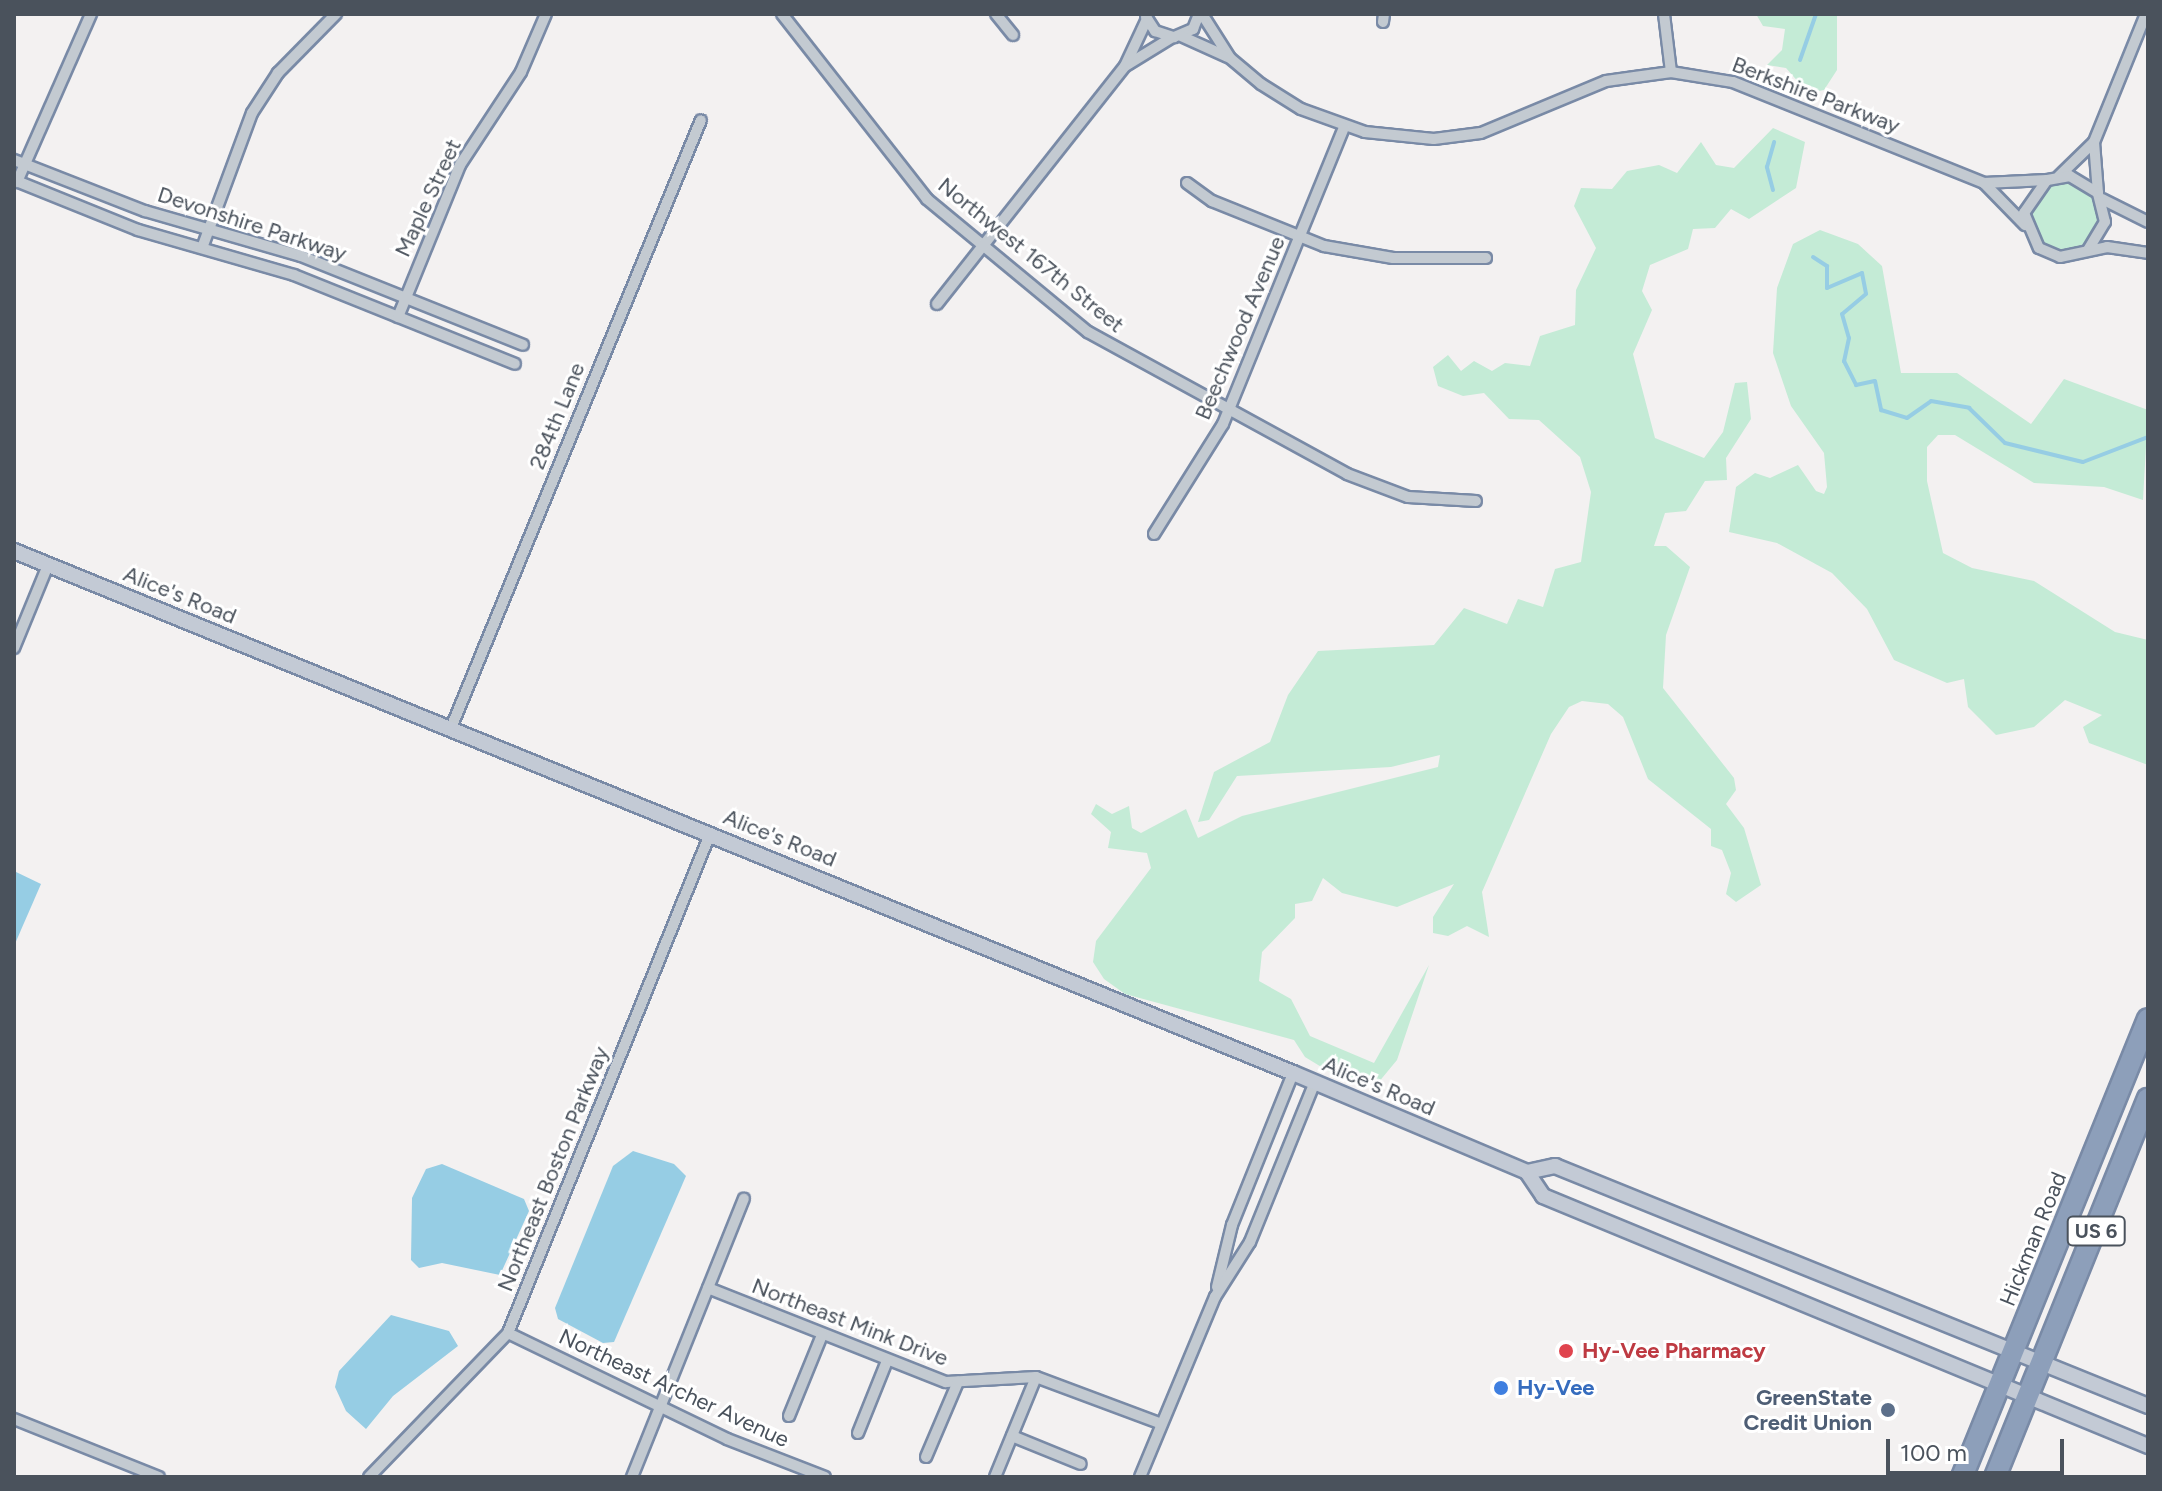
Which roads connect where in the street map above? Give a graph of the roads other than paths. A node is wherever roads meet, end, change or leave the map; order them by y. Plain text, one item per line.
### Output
1 (91, 14) edge
2 (336, 14) edge
3 (546, 14) edge
4 (782, 14) edge
5 (996, 14) edge
6 (1200, 14) edge
7 (1664, 14) edge
8 (2146, 14) edge
9 (1146, 17) edge
10 (1013, 35) dead end
11 (1177, 37) junction
12 (1230, 58) junction
13 (1125, 66) junction
14 (1671, 72) junction
15 (701, 120) dead end
16 (1344, 127) junction
17 (2094, 142) junction
18 (19, 162) edge
19 (2059, 176) junction
20 (2047, 180) junction
21 (16, 181) edge
22 (1187, 183) dead end
23 (1984, 183) junction
24 (2100, 196) junction
25 (2148, 222) edge
26 (2026, 227) junction
27 (206, 229) junction
28 (1299, 237) junction
29 (981, 241) junction
30 (202, 248) junction
31 (2088, 250) junction
32 (2148, 253) edge
33 (1486, 258) dead end
34 (405, 298) junction
35 (937, 304) dead end
36 (398, 317) junction
37 (523, 345) dead end
38 (515, 364) dead end
39 (1229, 410) junction
40 (1476, 501) dead end
41 (1154, 534) dead end
42 (14, 551) edge
43 (48, 565) junction
44 (14, 648) edge
45 (451, 728) junction
46 (710, 834) junction
47 (2148, 1019) edge
48 (1293, 1073) junction
49 (1315, 1082) junction
50 (2148, 1099) edge
51 (1527, 1172) junction
52 (744, 1199) dead end
53 (708, 1288) junction
54 (1215, 1297) junction
55 (508, 1333) junction
56 (822, 1335) junction
57 (2013, 1352) junction
58 (887, 1361) junction
59 (2043, 1363) junction
60 (1036, 1377) junction
61 (958, 1382) junction
62 (1999, 1385) junction
63 (2029, 1397) junction
64 (2148, 1406) edge
65 (659, 1407) junction
66 (789, 1416) dead end
67 (14, 1419) edge
68 (1162, 1424) junction
69 (858, 1433) dead end
70 (1012, 1436) junction
71 (2148, 1446) edge
72 (926, 1457) dead end
73 (1081, 1464) dead end
74 (812, 1475) edge
75 (159, 1477) edge
76 (369, 1477) edge
77 (632, 1477) edge
78 (825, 1477) edge
79 (995, 1477) edge
80 (1140, 1477) edge
81 (1962, 1477) edge
82 (1995, 1477) edge

1 - 18 street
2 - 27 street
3 - 34 street, Maple Street
4 - 29 street, Northwest 167th Street
5 - 10 street
6 - 11 street
6 - 12 street, Berkshire Parkway
7 - 14 street
8 - 17 street
9 - 11 street, Berkshire Parkway
9 - 13 street
11 - 12 street, Berkshire Parkway
11 - 13 street
12 - 16 street, Berkshire Parkway
13 - 29 street
14 - 16 street, Berkshire Parkway
14 - 23 street, Berkshire Parkway
15 - 45 street, 284th Lane
16 - 28 street, Beechwood Avenue
17 - 19 street
17 - 24 street
18 - 21 street
18 - 27 street, Devonshire Parkway
19 - 20 street
19 - 24 street
20 - 23 street, Berkshire Parkway
20 - 26 street
21 - 30 street, Devonshire Parkway
22 - 28 street
23 - 26 street, Berkshire Parkway
24 - 25 street
24 - 31 street
26 - 31 street
27 - 30 street
27 - 34 street, Devonshire Parkway
28 - 33 street
28 - 39 street, Beechwood Avenue
29 - 35 street
29 - 39 street, Northwest 167th Street
30 - 36 street, Devonshire Parkway
31 - 32 street
34 - 36 street, Maple Street
34 - 37 street, Devonshire Parkway
36 - 38 street, Devonshire Parkway
39 - 40 street, Northwest 167th Street
39 - 41 street, Beechwood Avenue
42 - 43 main road, Alice's Road
43 - 44 street
43 - 45 main road, Alice's Road
45 - 46 main road, Alice's Road
46 - 48 main road, Alice's Road
46 - 55 street, Northeast Boston Parkway
47 - 57 highway, Hickman Road / US 6
48 - 49 main road, Alice's Road
48 - 54 street
49 - 51 main road, Alice's Road
49 - 54 street
50 - 59 highway, US 6
51 - 57 main road, Alice's Road
51 - 62 main road, Alice's Road
52 - 53 street
53 - 56 street, Northeast Mink Drive
53 - 65 street
54 - 68 street
55 - 65 street, Northeast Archer Avenue
55 - 76 street, Northeast Boston Parkway
56 - 58 street, Northeast Mink Drive
56 - 66 street
57 - 59 main road, Alice's Road
57 - 62 highway, Hickman Road / US 6
58 - 61 street, Northeast Mink Drive
58 - 69 street
59 - 63 highway, US 6
59 - 64 main road, Alice's Road
60 - 61 street, Northeast Mink Drive
60 - 68 street, Northeast Mink Drive
60 - 70 street
61 - 72 street
62 - 63 main road, Alice's Road
62 - 81 highway, Hickman Road / US 6
63 - 71 main road, Alice's Road
63 - 82 highway, US 6
65 - 74 street, Northeast Archer Avenue
65 - 77 street
67 - 75 street
68 - 80 street
70 - 73 street
70 - 79 street
74 - 78 street, Northeast Archer Avenue

